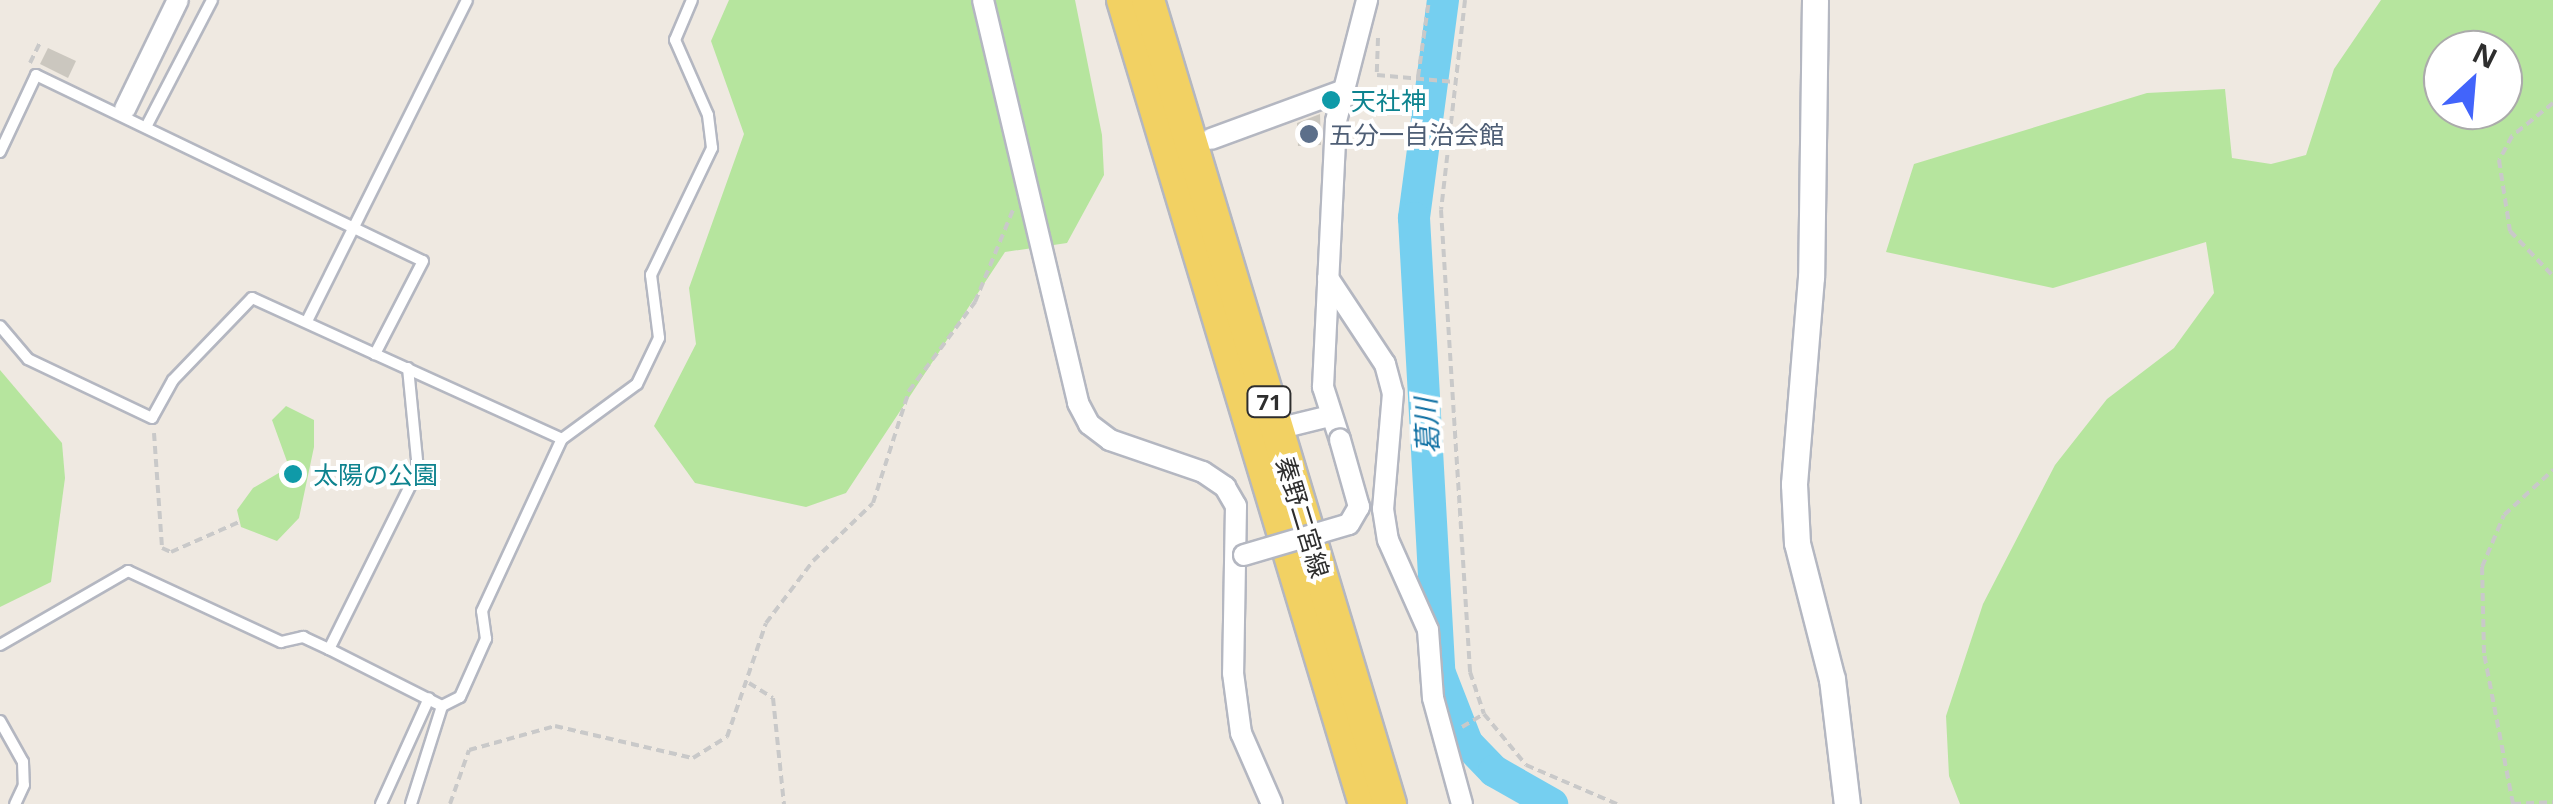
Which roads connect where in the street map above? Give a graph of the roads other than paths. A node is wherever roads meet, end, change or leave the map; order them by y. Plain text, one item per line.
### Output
1 (178, 0) edge
2 (212, 0) edge
3 (467, 0) edge
4 (692, 0) edge
5 (983, 0) edge
6 (1123, 0) edge
7 (1148, 0) edge
8 (1367, 0) edge
9 (1815, 0) edge
10 (1339, 92) junction
11 (123, 112) junction
12 (146, 127) junction
13 (1211, 140) dead end
14 (0, 152) edge
15 (356, 229) junction
16 (1328, 278) junction
17 (308, 320) junction
18 (0, 326) edge
19 (375, 354) junction
20 (408, 368) junction
21 (1330, 416) junction
22 (1277, 429) junction
23 (562, 439) junction
24 (1241, 555) junction
25 (0, 645) edge
26 (328, 649) junction
27 (429, 698) junction
28 (442, 706) junction
29 (0, 721) edge
30 (15, 804) edge
31 (381, 804) edge
32 (412, 804) edge
33 (1272, 804) edge
34 (1365, 804) edge
35 (1390, 804) edge
36 (1462, 804) edge
37 (1848, 804) edge

1 - 11 street
2 - 12 lane
3 - 15 lane
4 - 23 lane
5 - 24 street
6 - 34 main road, 秦野二宮線 / 71
7 - 22 main road, 秦野二宮線 / 71
8 - 10 street
9 - 37 street
10 - 13 street
10 - 16 street
11 - 12 lane
11 - 14 lane
12 - 15 lane
15 - 17 lane
15 - 19 lane
16 - 21 street
16 - 36 street
17 - 18 lane
17 - 19 lane
19 - 20 lane
20 - 23 lane
20 - 26 lane
21 - 22 street
21 - 24 street, bridge
22 - 35 main road, 秦野二宮線 / 71
23 - 28 lane
24 - 33 street
25 - 26 lane
26 - 27 lane
27 - 28 lane
27 - 31 lane
28 - 32 lane
29 - 30 lane

